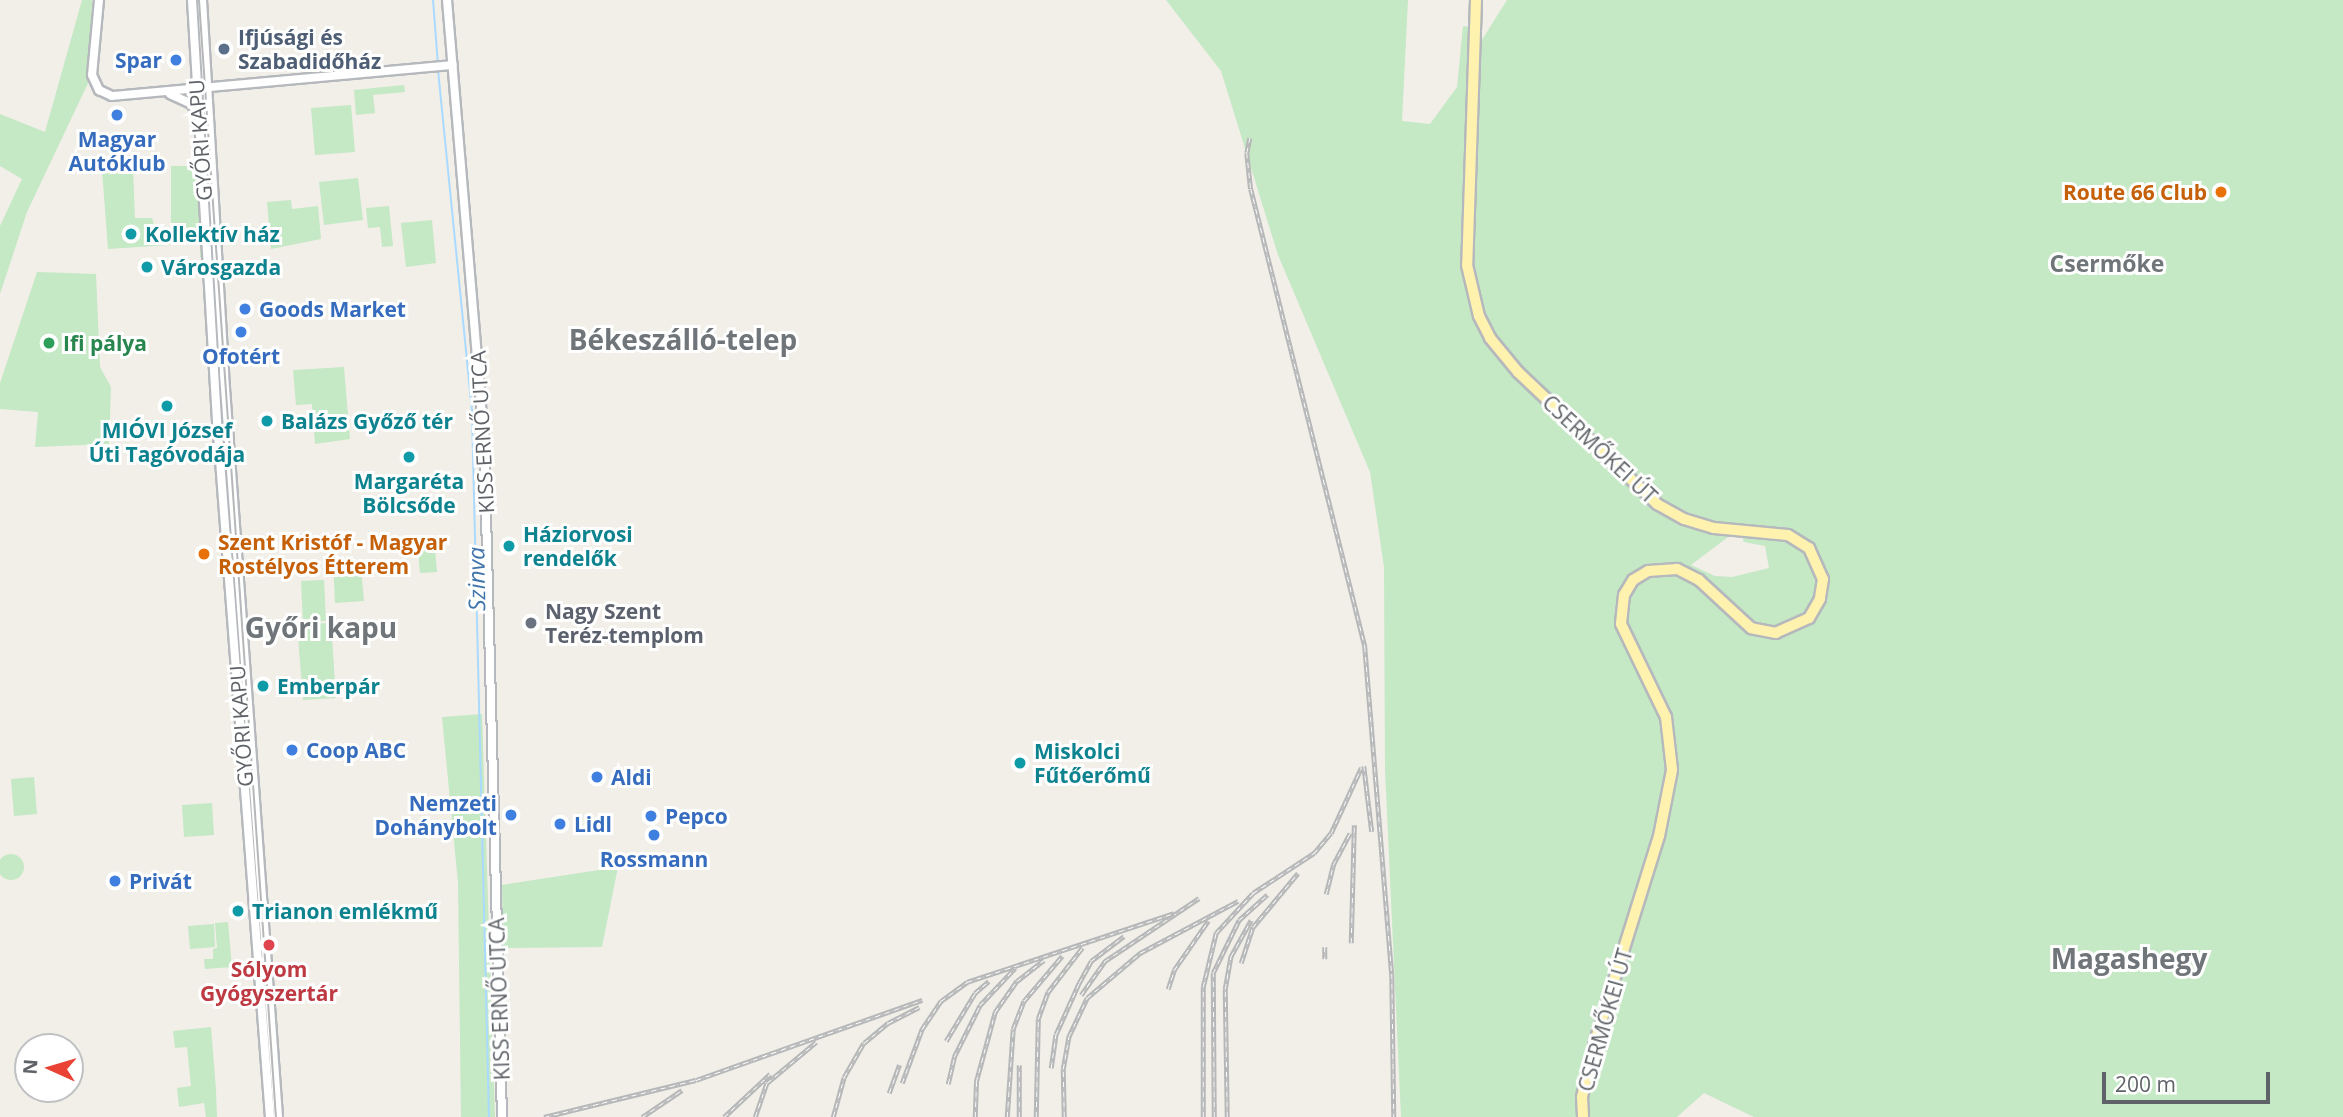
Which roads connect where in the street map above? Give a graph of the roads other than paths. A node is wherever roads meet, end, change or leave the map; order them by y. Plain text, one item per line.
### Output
1 (99, 0) edge
2 (192, 0) edge
3 (202, 0) edge
4 (447, 0) edge
5 (1476, 0) edge
6 (449, 66) junction
7 (208, 89) junction
8 (197, 90) junction
9 (169, 93) junction
10 (198, 114) junction
11 (270, 1117) edge
12 (278, 1117) edge
13 (502, 1117) edge
14 (1583, 1117) edge

1 - 9 street
2 - 8 street, GYŐRI KAPU
3 - 7 street, GYŐRI KAPU
4 - 6 street, KISS ERNŐ UTCA
5 - 14 main road, CSERMŐKEI ÚT
6 - 7 street
6 - 13 street, KISS ERNŐ UTCA
7 - 8 street
7 - 12 street, GYŐRI KAPU
8 - 9 street
8 - 10 street, GYŐRI KAPU
9 - 10 street
10 - 11 street, GYŐRI KAPU

